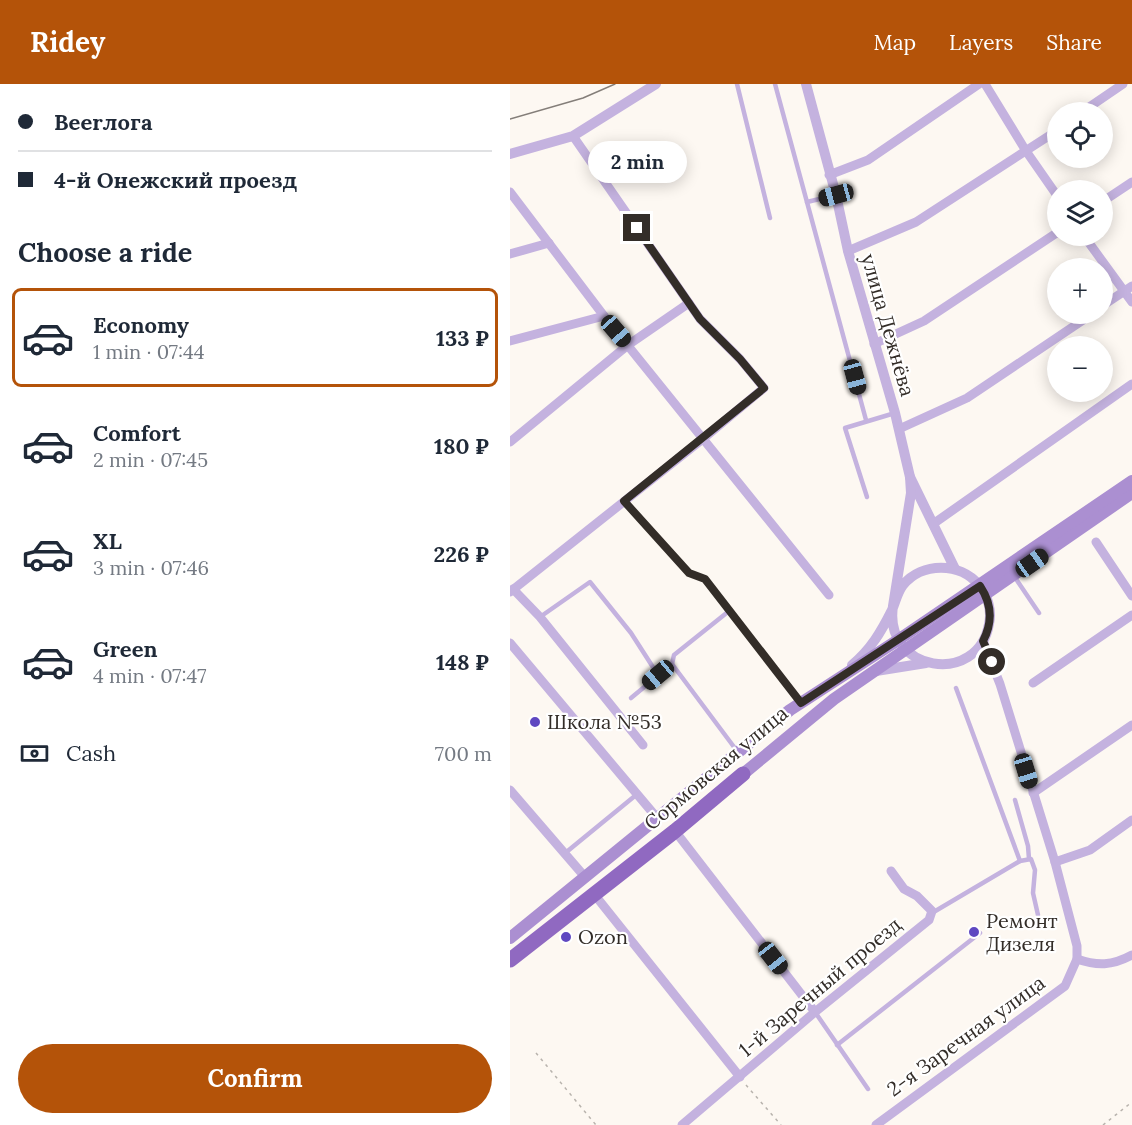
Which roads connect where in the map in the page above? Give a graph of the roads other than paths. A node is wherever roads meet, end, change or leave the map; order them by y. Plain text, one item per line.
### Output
1 (656, 84) edge
2 (737, 84) edge
3 (775, 84) edge
4 (806, 84) edge
5 (979, 84) edge
6 (986, 84) edge
7 (1124, 84) edge
8 (1097, 102) edge
9 (573, 136) junction
10 (1047, 137) edge
11 (1026, 151) junction
12 (510, 154) edge
13 (829, 176) junction
14 (1047, 181) edge
15 (1132, 182) edge
16 (510, 192) edge
17 (836, 195) junction
18 (1113, 195) edge
19 (807, 202) junction
20 (770, 218) dead end
21 (1047, 239) edge
22 (549, 243) junction
23 (1092, 246) edge
24 (848, 251) junction
25 (510, 254) edge
26 (1128, 289) edge
27 (1113, 299) edge
28 (1132, 302) edge
29 (689, 303) junction
30 (604, 316) junction
31 (1077, 324) edge
32 (510, 341) edge
33 (874, 344) junction
34 (628, 345) junction
35 (1132, 384) edge
36 (895, 412) junction
37 (866, 420) junction
38 (899, 429) junction
39 (704, 438) junction
40 (510, 442) edge
41 (910, 477) junction
42 (1132, 481) edge
43 (1132, 494) edge
44 (867, 498) dead end
45 (624, 501) junction
46 (933, 524) junction
47 (1096, 542) dead end
48 (955, 569) junction
49 (1014, 576) junction
50 (512, 590) edge
51 (982, 590) junction
52 (830, 595) dead end
53 (1132, 596) edge
54 (893, 606) junction
55 (729, 610) junction
56 (1039, 613) dead end
57 (1132, 615) edge
58 (540, 616) junction
59 (983, 641) junction
60 (510, 643) edge
61 (902, 645) junction
62 (926, 663) junction
63 (672, 664) junction
64 (871, 673) junction
65 (658, 675) junction
66 (1033, 683) dead end
67 (827, 687) junction
68 (956, 688) dead end
69 (631, 698) dead end
70 (801, 703) junction
71 (811, 716) junction
72 (1132, 725) edge
73 (643, 745) dead end
74 (738, 753) junction
75 (743, 774) joint
76 (510, 790) edge
77 (1033, 793) junction
78 (638, 794) junction
79 (1015, 800) dead end
80 (658, 819) junction
81 (1132, 820) edge
82 (675, 831) junction
83 (564, 854) junction
84 (1029, 859) junction
85 (1020, 861) junction
86 (1055, 862) junction
87 (891, 871) dead end
88 (585, 877) junction
89 (594, 894) junction
90 (932, 913) junction
91 (1038, 915) dead end
92 (980, 933) dead end
93 (510, 938) edge
94 (1132, 955) edge
95 (1077, 958) junction
96 (510, 960) edge
97 (815, 1012) junction
98 (837, 1045) junction
99 (740, 1077) junction
100 (868, 1089) dead end
101 (682, 1125) edge
102 (876, 1125) edge

1 - 9 street
2 - 20 lane
3 - 19 lane
4 - 13 street, улица Дежнёва
5 - 13 street
6 - 11 street
7 - 8 street
9 - 12 street
9 - 29 street
10 - 11 street
11 - 14 street
11 - 24 street
13 - 17 street, улица Дежнёва
15 - 18 street
16 - 22 street
17 - 19 lane
17 - 24 street, улица Дежнёва
19 - 37 lane
21 - 33 street
22 - 25 street
22 - 30 street
23 - 26 street
24 - 33 street, улица Дежнёва
26 - 27 street
26 - 28 street
29 - 34 street
29 - 39 street
30 - 32 street
30 - 34 street
31 - 38 street
33 - 36 street, улица Дежнёва
34 - 39 street
34 - 40 street
35 - 46 street
36 - 37 lane
36 - 38 street, улица Дежнёва
37 - 44 lane
38 - 41 street, улица Дежнёва
39 - 45 street
39 - 52 street
41 - 46 street, улица Дежнёва
41 - 54 street
42 - 51 main road, Сормовская улица
43 - 49 main road, Сормовская улица
45 - 50 street
45 - 55 lane
46 - 48 street, улица Дежнёва
47 - 53 street
48 - 51 street
48 - 54 street
49 - 51 main road, Сормовская улица
49 - 56 lane
50 - 58 street
51 - 59 street
51 - 61 main road, Сормовская улица
54 - 61 street
54 - 67 street
55 - 63 lane
55 - 70 lane
57 - 66 street
58 - 65 lane
58 - 73 street
59 - 62 street
59 - 77 street
60 - 78 street
61 - 62 street
61 - 64 main road, Сормовская улица
61 - 67 main road, Сормовская улица
62 - 64 street
63 - 65 lane
63 - 74 lane
64 - 71 main road, Сормовская улица
65 - 69 lane
67 - 70 main road, Сормовская улица
68 - 85 lane
70 - 71 street
70 - 74 main road, Сормовская улица
71 - 75 main road, Сормовская улица
72 - 77 street
74 - 80 main road, Сормовская улица
75 - 82 highway, Сормовская улица
76 - 83 street
77 - 86 street
78 - 80 street
78 - 83 lane
79 - 84 lane
80 - 88 main road, Сормовская улица
81 - 86 street
82 - 89 highway, Сормовская улица
82 - 97 street
83 - 88 street
84 - 85 lane
84 - 91 lane
85 - 90 lane
86 - 95 street
87 - 90 street, 1-й Заречный проезд
88 - 93 main road, Сормовская улица
89 - 96 highway, Сормовская улица
89 - 99 street
90 - 97 street, 1-й Заречный проезд
92 - 98 lane
94 - 95 street
95 - 102 street, 2-я Заречная улица
97 - 98 lane
97 - 99 street, 1-й Заречный проезд
98 - 100 lane
99 - 101 street, 1-й Заречный проезд

